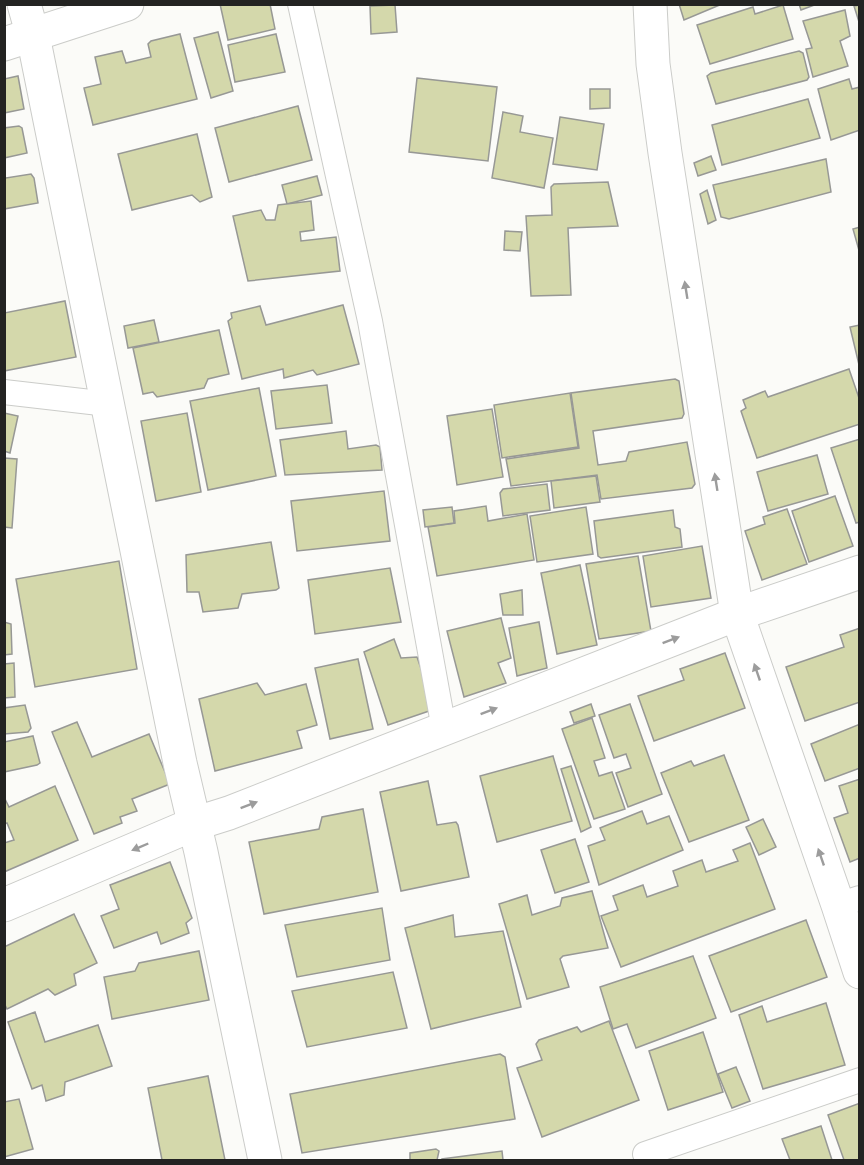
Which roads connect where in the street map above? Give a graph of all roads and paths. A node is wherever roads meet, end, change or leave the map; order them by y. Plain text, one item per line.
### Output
1 (24, 4) edge
2 (127, 4) edge
3 (300, 4) edge
4 (650, 4) edge
5 (19, 40) edge
6 (4, 392) edge
7 (108, 404) junction
8 (860, 572) edge
9 (737, 614) junction
10 (444, 729) junction
11 (194, 824) junction
12 (849, 901) edge
13 (4, 905) edge
14 (860, 972) edge
15 (860, 1080) edge
16 (265, 1161) edge
17 (647, 1161) edge

1 - 5 street
2 - 5 street
3 - 10 lane
9 -> 4 street
5 - 7 street
6 - 7 lane
7 - 11 street
8 - 9 street
10 -> 9 street
12 -> 9 street
11 -> 10 street
11 -> 13 street
11 - 16 street
12 - 14 street
15 - 17 lane

